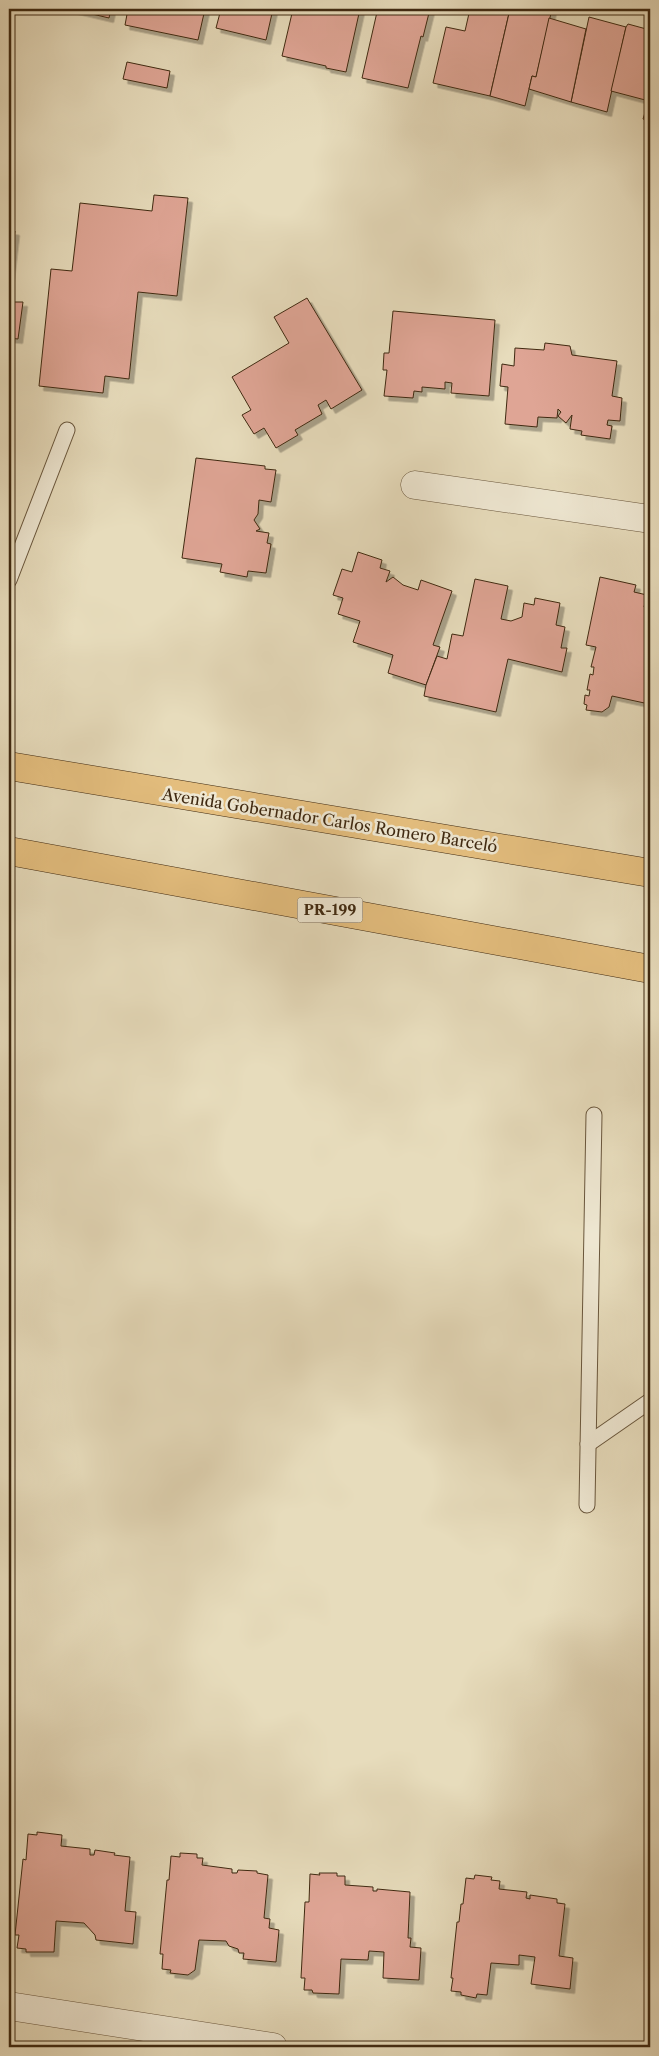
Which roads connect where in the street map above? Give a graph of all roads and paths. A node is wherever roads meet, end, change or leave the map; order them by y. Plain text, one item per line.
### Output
1 (67, 430) dead end
2 (415, 485) dead end
3 (650, 520) edge
4 (9, 580) edge
5 (9, 766) edge
6 (9, 851) edge
7 (650, 873) edge
8 (650, 969) edge
9 (594, 1115) dead end
10 (650, 1401) edge
11 (588, 1444) junction
12 (586, 1505) dead end
13 (9, 2006) edge
14 (273, 2047) edge

1 - 4 lane
2 - 3 street
5 - 7 main road, Avenida Gobernador Carlos Romero Barceló
6 - 8 main road, PR-199
9 - 11 lane
10 - 11 lane
11 - 12 lane
13 - 14 street

